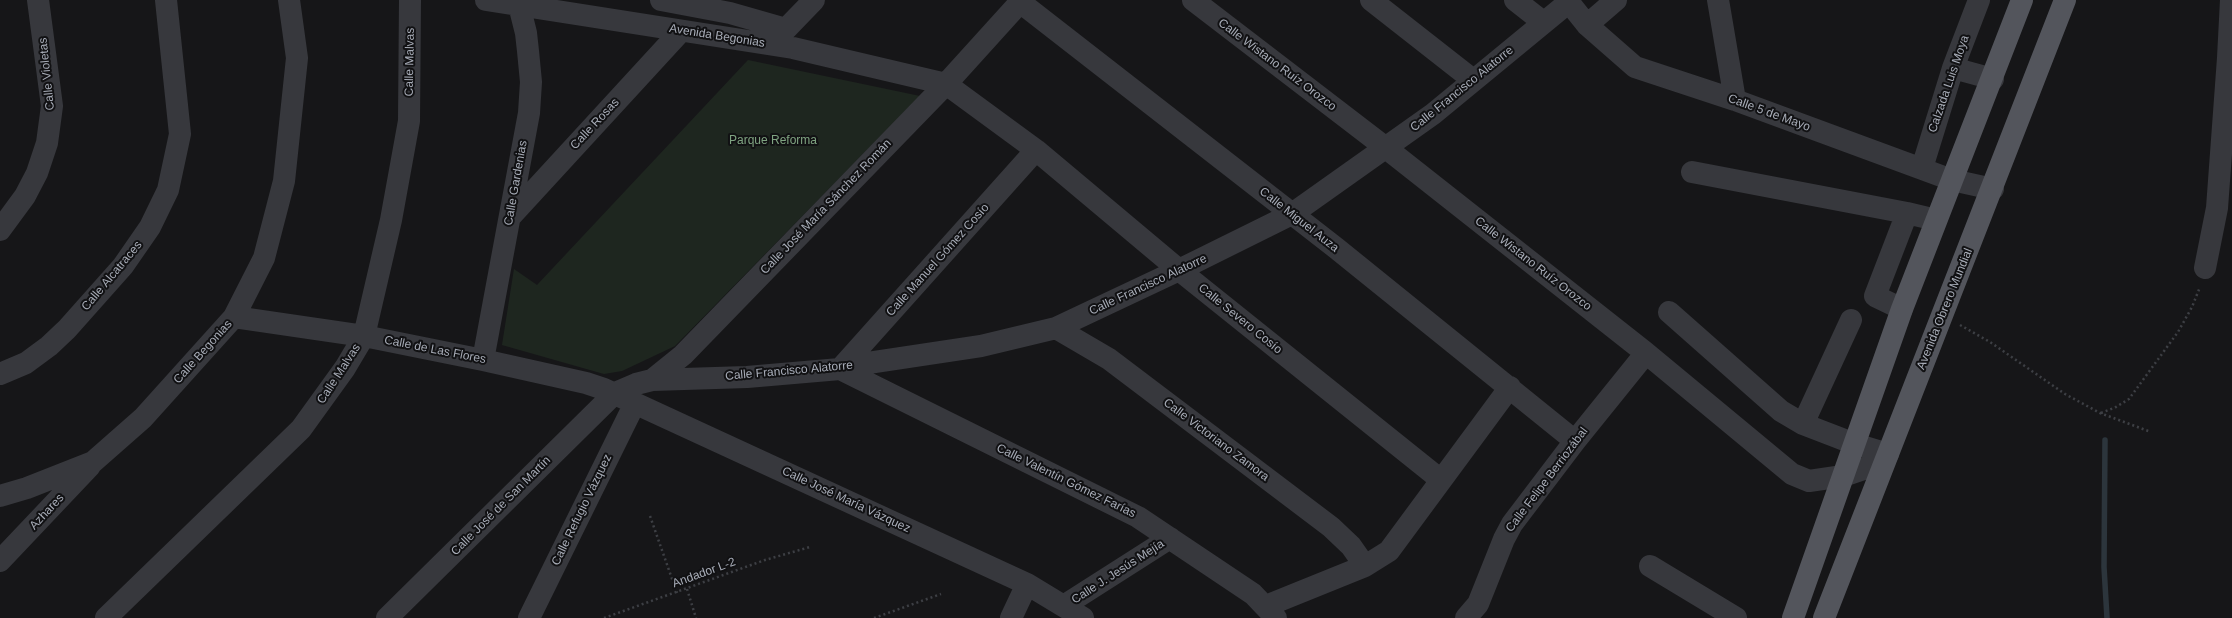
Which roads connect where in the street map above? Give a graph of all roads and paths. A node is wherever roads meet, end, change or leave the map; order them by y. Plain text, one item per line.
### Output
1 (38, 0) edge
2 (166, 0) edge
3 (289, 0) edge
4 (410, 0) edge
5 (486, 0) edge
6 (661, 0) edge
7 (814, 0) edge
8 (1193, 0) edge
9 (1371, 0) edge
10 (1515, 0) edge
11 (1616, 0) edge
12 (1718, 0) edge
13 (1979, 0) edge
14 (2022, 0) edge
15 (2066, 0) edge
16 (2231, 0) edge
17 (1021, 1) edge
18 (1568, 1) edge
19 (520, 5) junction
20 (584, 8) edge
21 (1543, 22) junction
22 (1587, 25) junction
23 (681, 31) junction
24 (790, 38) junction
25 (1953, 68) junction
26 (1993, 79) junction
27 (1473, 80) junction
28 (946, 84) junction
29 (1735, 100) junction
30 (1386, 148) junction
31 (1036, 150) junction
32 (1922, 168) junction
33 (1692, 172) dead end
34 (1952, 180) junction
35 (1993, 189) junction
36 (1907, 213) junction
37 (1292, 214) junction
38 (510, 217) junction
39 (1936, 220) junction
40 (0, 230) edge
41 (2205, 268) joint
42 (1179, 270) junction
43 (1902, 309) junction
44 (1669, 312) dead end
45 (1942, 315) junction
46 (234, 317) junction
47 (1851, 320) dead end
48 (1056, 328) junction
49 (364, 336) junction
50 (1646, 353) junction
51 (483, 360) junction
52 (840, 369) junction
53 (0, 374) edge
54 (652, 380) junction
55 (1510, 387) junction
56 (602, 388) junction
57 (635, 403) junction
58 (2100, 413) junction
59 (1803, 424) junction
60 (2151, 432) dead end
61 (1575, 441) junction
62 (1854, 444) junction
63 (1886, 458) junction
64 (93, 462) junction
65 (1844, 476) junction
66 (1440, 480) junction
67 (0, 496) edge
68 (650, 516) dead end
69 (1170, 538) junction
70 (810, 547) dead end
71 (0, 561) edge
72 (1365, 566) junction
73 (1650, 566) dead end
74 (1027, 584) junction
75 (687, 590) junction
76 (677, 593) junction
77 (941, 594) dead end
78 (1065, 606) junction
79 (1271, 612) edge
80 (106, 618) edge
81 (387, 618) edge
82 (529, 618) edge
83 (604, 618) edge
84 (696, 618) edge
85 (874, 618) edge
86 (1011, 618) edge
87 (1083, 618) edge
88 (1466, 618) edge
89 (1736, 618) edge
90 (1793, 618) edge
91 (1824, 618) edge

1 - 40 street, Calle Violetas
2 - 53 street, Calle Alcatraces
3 - 46 street, Calle Begonias
4 - 49 street, Calle Malvas
5 - 19 street, Avenida Begonias
6 - 24 street
7 - 24 street
8 - 30 street, Calle Wistano Ruíz Orozco
9 - 27 street
10 - 21 street
11 - 22 street
12 - 29 street
13 - 25 street, Calzada Luis Moya
14 - 26 main road
15 - 35 main road, Avenida Obrero Mundial
16 - 41 street
17 - 28 street, Calle José María Sánchez Román
17 - 37 street, Calle Miguel Auza
18 - 21 street, Calle Francisco Alatorre
18 - 22 street, Calle 5 de Mayo
19 - 20 street, Avenida Begonias
19 - 38 street, Calle Gardenias
20 - 23 street, Avenida Begonias
21 - 27 street, Calle Francisco Alatorre
22 - 29 street, Calle 5 de Mayo
23 - 24 street, Avenida Begonias
23 - 38 street, Calle Rosas
24 - 28 street, Avenida Begonias
25 - 26 street
25 - 32 street, Calzada Luis Moya
26 - 34 main road
27 - 30 street, Calle Francisco Alatorre
28 - 31 street, Calle Severo Cosío
28 - 54 street, Calle José María Sánchez Román
29 - 32 street, Calle 5 de Mayo
30 - 37 street, Calle Francisco Alatorre
30 - 50 street, Calle Wistano Ruíz Orozco
31 - 42 street, Calle Severo Cosío
31 - 52 street, Calle Manuel Gómez Cosío
32 - 34 street, Calle 5 de Mayo
33 - 36 street
34 - 35 street, Calle 5 de Mayo
34 - 39 main road
35 - 45 main road, Avenida Obrero Mundial
36 - 39 street
36 - 43 street
37 - 42 street, Calle Francisco Alatorre
37 - 55 street, Calle Miguel Auza
38 - 51 street, Calle Gardenias
39 - 43 main road
41 - 58 path
42 - 48 street, Calle Francisco Alatorre
42 - 66 street, Calle Severo Cosío
43 - 62 main road
44 - 59 street
45 - 58 path
45 - 63 main road, Avenida Obrero Mundial
46 - 49 street, Calle de Las Flores
46 - 64 street, Calle Begonias
47 - 59 street
48 - 52 street, Calle Francisco Alatorre
48 - 72 street, Calle Victoriano Zamora
49 - 51 street, Calle de Las Flores
49 - 80 street, Calle Malvas
50 - 61 street, Calle Felipe Berriozábal
50 - 65 street, Calle Wistano Ruíz Orozco
51 - 56 street, Calle de Las Flores
52 - 54 street, Calle Francisco Alatorre
52 - 69 street, Calle Valentín Gómez Farías
54 - 56 street, Calle José María Sánchez Román
55 - 61 street, Calle Miguel Auza
55 - 66 street
56 - 57 street, Calle José María Vázquez
56 - 81 street, Calle José de San Martín
57 - 74 street, Calle José María Vázquez
57 - 82 street, Calle Refugio Vázquez
58 - 60 path
59 - 62 street
61 - 88 street, Calle Felipe Berriozábal
62 - 63 street
62 - 65 main road
63 - 65 street, Calle Wistano Ruíz Orozco
63 - 91 main road, Avenida Obrero Mundial
64 - 67 street, Calle Begonias
64 - 71 street, Azhares
65 - 90 main road
66 - 72 street
68 - 76 path
69 - 78 street, Calle J. Jesús Mejía
69 - 79 street, Calle Valentín Gómez Farías
70 - 75 path, Andador L-2
72 - 79 street
73 - 89 street
74 - 78 street, Calle José María Vázquez
74 - 86 street
75 - 76 path, Andador L-2
75 - 84 path
76 - 83 path, Andador L-2
77 - 85 path
78 - 87 street, Calle José María Vázquez

